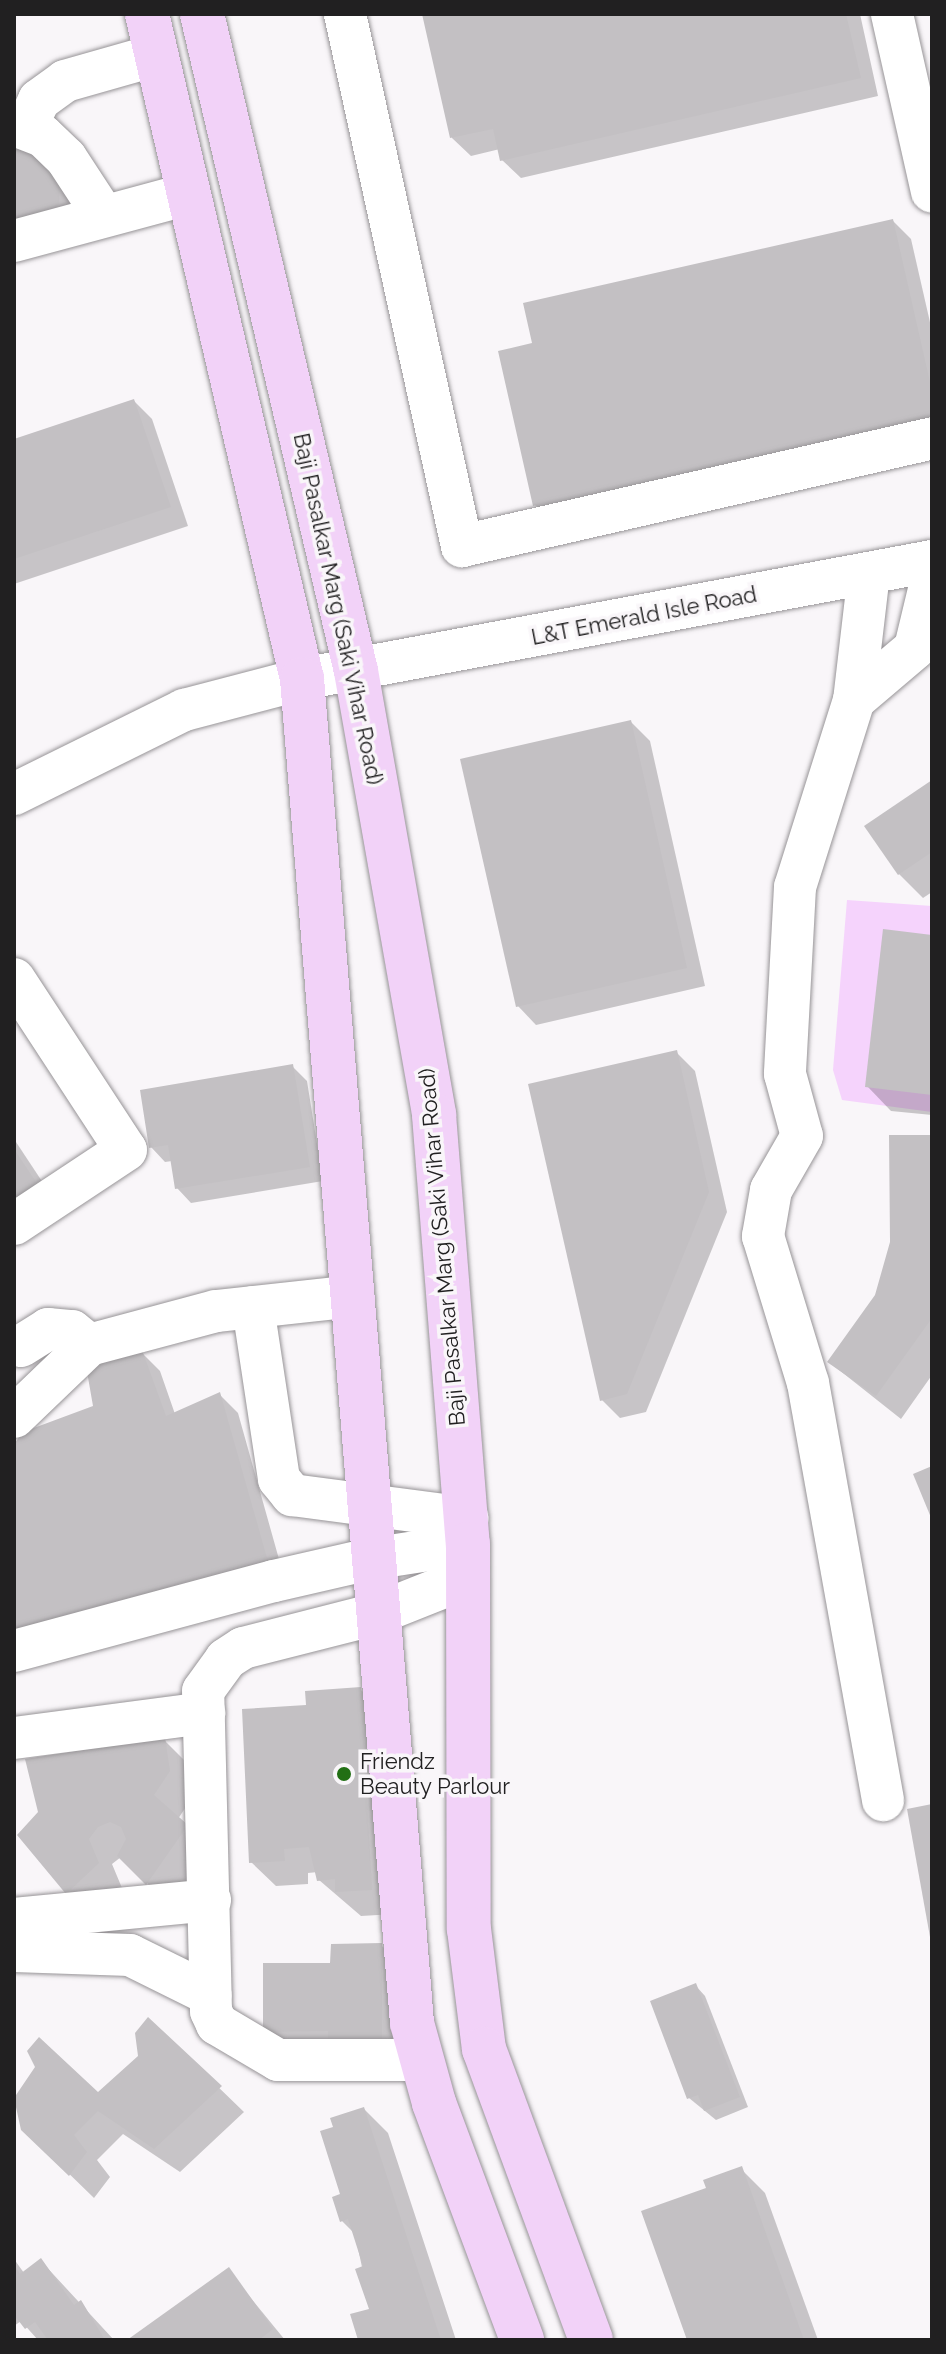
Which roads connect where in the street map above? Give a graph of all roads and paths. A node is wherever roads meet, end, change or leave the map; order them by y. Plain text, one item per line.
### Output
1 (202, 14) edge
2 (345, 14) edge
3 (892, 14) edge
4 (151, 34) edge
5 (20, 127) edge
6 (932, 192) edge
7 (185, 195) junction
8 (104, 216) junction
9 (14, 241) edge
10 (932, 438) edge
11 (932, 561) edge
12 (869, 573) junction
13 (932, 577) edge
14 (356, 671) junction
15 (302, 679) junction
16 (854, 700) junction
17 (14, 794) edge
18 (14, 979) edge
19 (14, 1224) edge
20 (353, 1296) junction
21 (253, 1307) junction
22 (89, 1345) junction
23 (21, 1346) dead end
24 (14, 1417) edge
25 (369, 1505) junction
26 (468, 1547) junction
27 (370, 1559) junction
28 (376, 1614) junction
29 (14, 1651) edge
30 (204, 1713) junction
31 (14, 1738) edge
32 (883, 1800) dead end
33 (210, 1900) junction
34 (14, 1919) edge
35 (14, 1951) edge
36 (211, 1995) junction
37 (420, 2060) junction
38 (522, 2340) edge
39 (591, 2340) edge

1 - 14 main road, Baji Pasalkar Marg (Saki Vihar Road)
2 - 10 street
3 - 6 street
4 - 5 street
4 - 7 main road
5 - 8 street
7 - 8 street
7 - 15 main road
8 - 9 street
11 - 12 street, L&T Emerald Isle Road
12 - 14 street, L&T Emerald Isle Road
12 - 16 street
13 - 16 street
14 - 15 street, L&T Emerald Isle Road
14 - 26 main road, Baji Pasalkar Marg (Saki Vihar Road)
15 - 17 street, L&T Emerald Isle Road
15 - 20 main road
16 - 32 street
18 - 19 street
20 - 21 street
20 - 25 main road
21 - 22 street
21 - 25 street
22 - 23 street
22 - 24 street
25 - 26 street
25 - 27 main road
26 - 27 street
26 - 28 street
26 - 39 main road, Baji Pasalkar Marg (Saki Vihar Road)
27 - 28 main road
27 - 29 street
28 - 30 street
28 - 37 main road
30 - 31 street
30 - 33 street
33 - 34 street
33 - 36 street
35 - 36 street
36 - 37 street
37 - 38 main road

